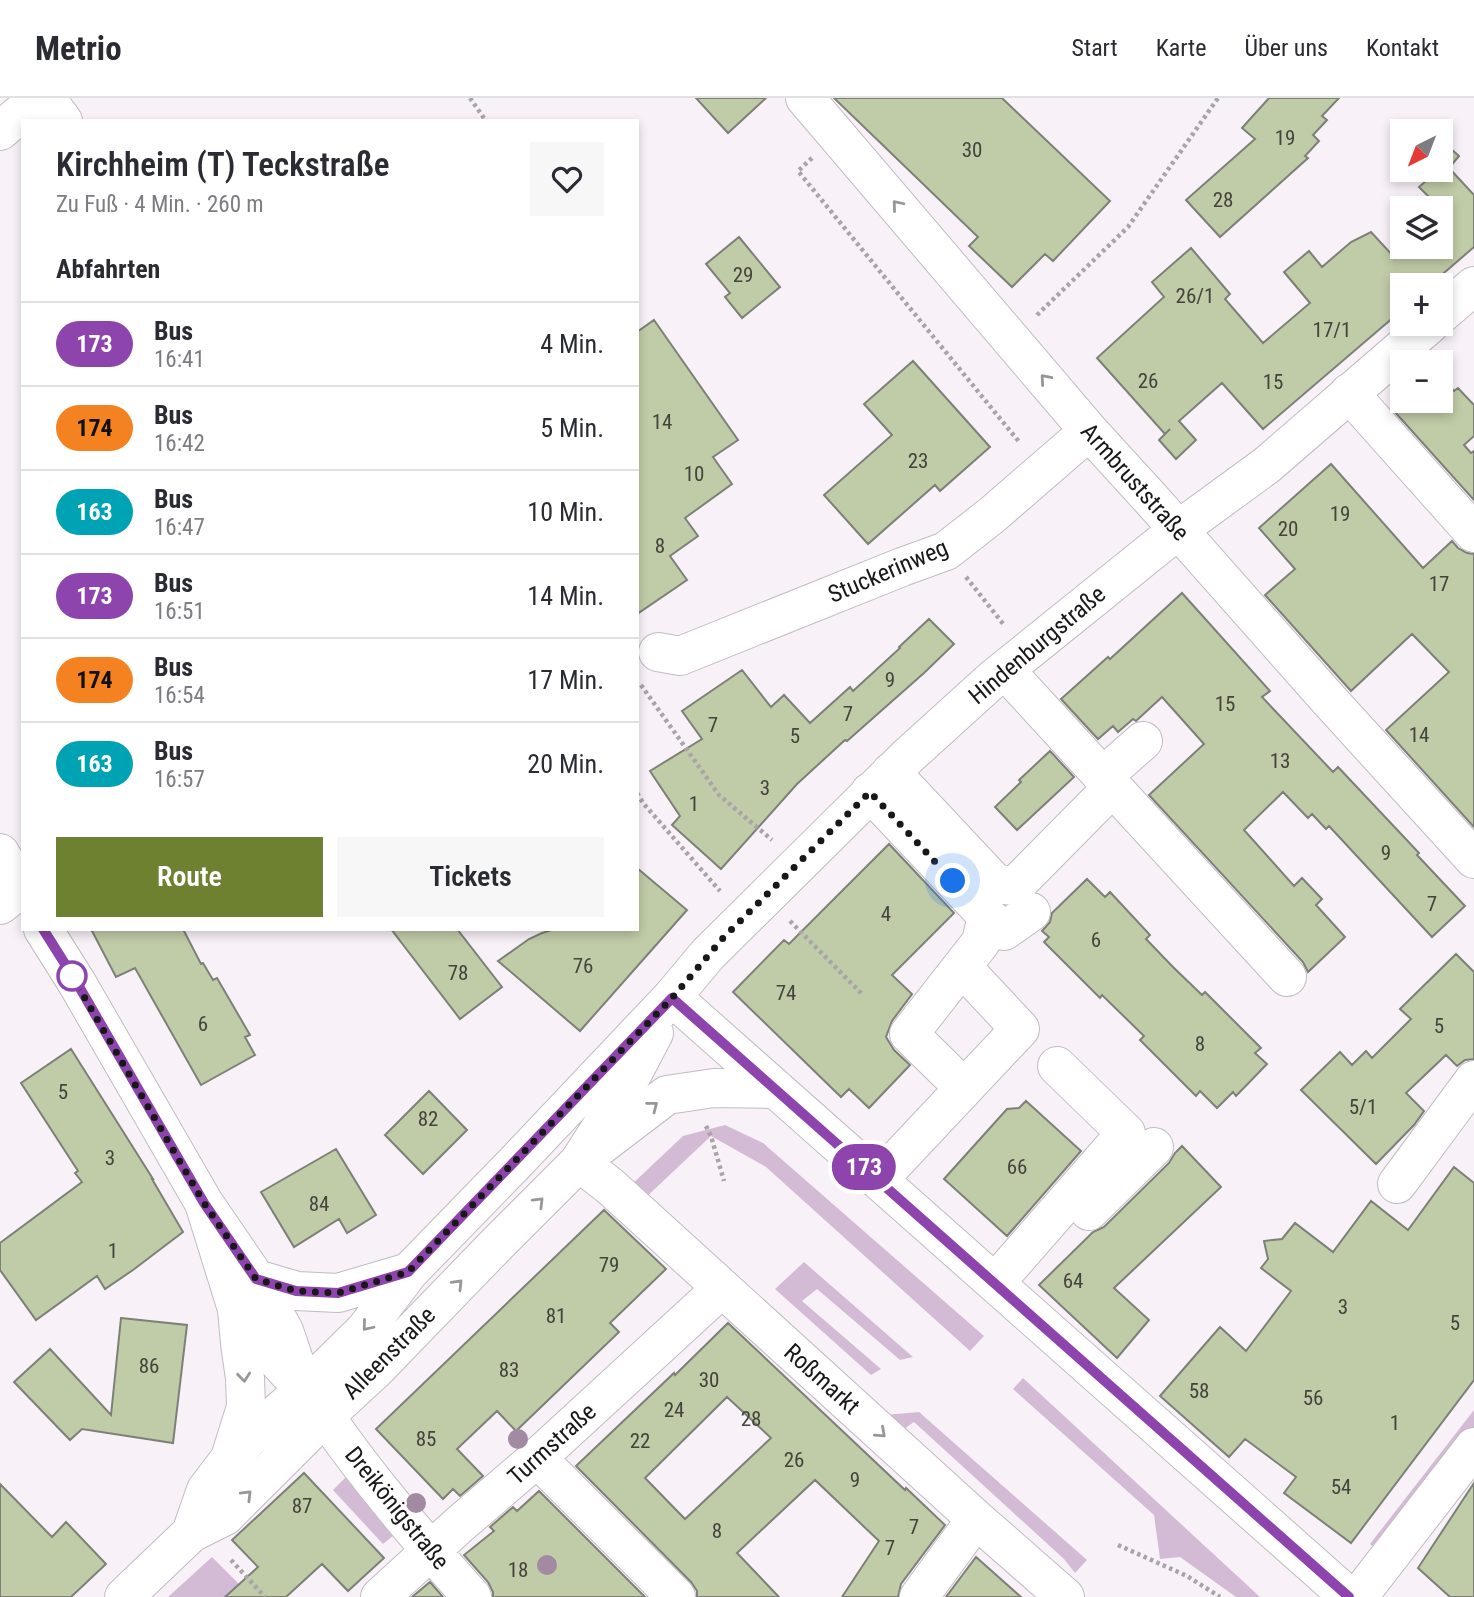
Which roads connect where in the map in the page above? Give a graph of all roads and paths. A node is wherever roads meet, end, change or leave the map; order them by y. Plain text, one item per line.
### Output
1 (39, 98) edge
2 (46, 98) edge
3 (470, 98) edge
4 (805, 98) edge
5 (1218, 98) edge
6 (62, 119) edge
7 (485, 119) edge
8 (0, 131) edge
9 (838, 135) junction
10 (1474, 286) edge
11 (1453, 304) edge
12 (1416, 336) edge
13 (1012, 340) junction
14 (1349, 393) junction
15 (1089, 431) junction
16 (1042, 471) junction
17 (1178, 530) junction
18 (1474, 533) edge
19 (946, 551) junction
20 (1005, 626) dead end
21 (658, 652) dead end
22 (1005, 670) junction
23 (642, 686) dead end
24 (1143, 741) dead end
25 (881, 782) junction
26 (1100, 790) junction
27 (639, 796) edge
28 (0, 853) edge
29 (1474, 859) edge
30 (799, 863) junction
31 (16, 893) edge
32 (755, 907) junction
33 (1031, 912) dead end
34 (987, 916) junction
35 (44, 931) edge
36 (962, 967) junction
37 (1287, 977) dead end
38 (863, 995) dead end
39 (672, 998) junction
40 (1057, 1066) dead end
41 (1474, 1080) edge
42 (964, 1088) junction
43 (776, 1089) junction
44 (702, 1118) dead end
45 (1154, 1147) dead end
46 (579, 1162) junction
47 (878, 1180) junction
48 (724, 1181) dead end
49 (1397, 1184) dead end
50 (1072, 1195) junction
51 (408, 1272) junction
52 (995, 1283) junction
53 (722, 1288) junction
54 (246, 1294) junction
55 (315, 1403) junction
56 (1474, 1447) edge
57 (231, 1457) junction
58 (537, 1458) junction
59 (976, 1519) junction
60 (191, 1533) junction
61 (1118, 1545) dead end
62 (430, 1550) junction
63 (231, 1560) dead end
64 (124, 1597) edge
65 (265, 1597) edge
66 (380, 1597) edge
67 (472, 1597) edge
68 (676, 1597) edge
69 (919, 1597) edge
70 (1065, 1597) edge
71 (1220, 1597) edge
72 (1349, 1597) edge
73 (1359, 1597) edge

1 - 8 street
2 - 6 street
3 - 7 path
4 - 9 street, Armbruststraße
5 - 13 path
13 -> 9 street, Armbruststraße
9 - 16 path
10 - 11 street
12 - 14 street, Hindenburgstraße
15 -> 13 street, Armbruststraße
14 - 17 street, Hindenburgstraße
14 - 18 street
15 - 16 street, Stuckerinweg
15 - 17 street, Armbruststraße
16 - 19 street, Stuckerinweg
17 - 22 street, Hindenburgstraße
17 - 29 street, Armbruststraße
19 - 20 path
19 - 21 street, Stuckerinweg
22 - 25 street, Hindenburgstraße
22 - 26 street
23 - 30 path
24 - 26 street
25 - 26 street
25 - 30 street, Hindenburgstraße
25 - 34 street
26 - 37 street
27 - 32 path
28 - 31 street
30 - 32 street, Hindenburgstraße
32 - 38 path
32 - 39 street, Hindenburgstraße
33 - 34 street
34 - 36 street
35 - 54 street, Dreikönigstraße
36 - 42 street
36 - 42 street
39 - 43 street
39 - 46 street, Alleenstraße
39 - 51 street, Alleenstraße
40 - 50 street
41 - 49 street
42 - 47 street
46 -> 43 street, Alleenstraße
43 - 47 street
44 - 48 path
45 - 50 street
46 - 53 street, Roßmarkt
55 -> 46 street, Alleenstraße
47 - 52 street
50 - 52 street
51 - 54 street, Alleenstraße
51 -> 55 street, Alleenstraße
52 - 72 street
53 - 58 street, Turmstraße
53 -> 59 street, Roßmarkt
54 - 55 street, Dreikönigstraße
54 -> 57 street
55 - 57 street, Alleenstraße
60 -> 55 street, Alleenstraße
55 - 62 street, Dreikönigstraße
56 - 73 street
57 - 60 street, Alleenstraße
58 - 62 street, Turmstraße
58 - 68 street
59 - 69 street
59 - 70 street, Roßmarkt
60 - 64 street, Alleenstraße
61 - 71 path
62 - 66 street, Turmstraße
62 - 67 street, Dreikönigstraße
63 - 65 path

